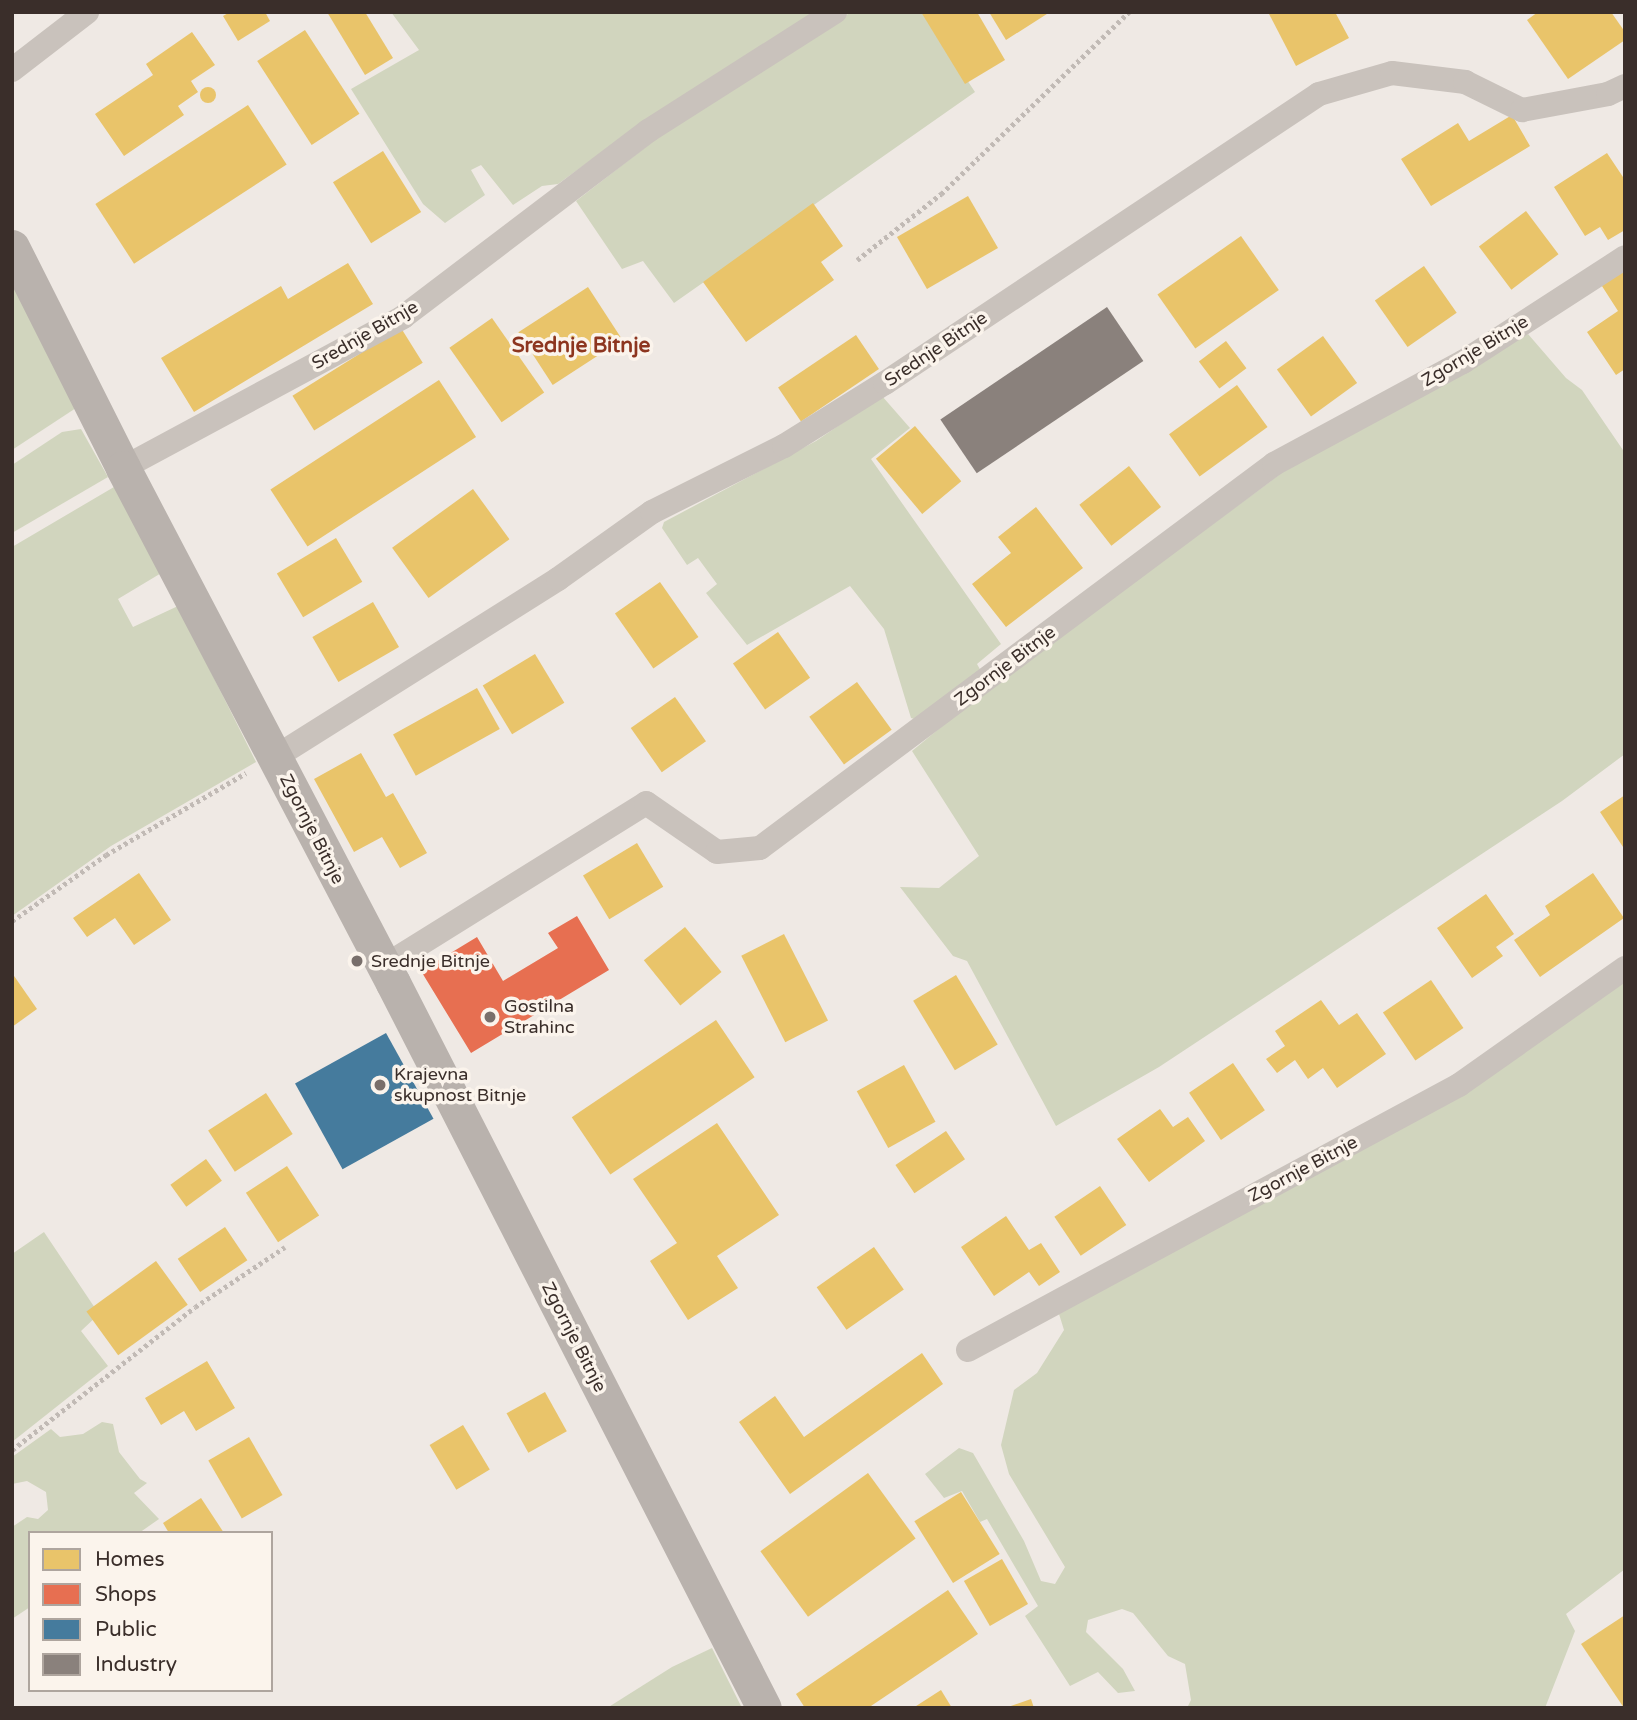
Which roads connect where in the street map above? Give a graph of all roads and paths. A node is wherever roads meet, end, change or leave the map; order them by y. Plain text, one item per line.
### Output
1 (88, 12) edge
2 (835, 12) edge
3 (1129, 12) edge
4 (12, 70) edge
5 (1625, 86) edge
6 (12, 247) edge
7 (1625, 257) edge
8 (857, 260) dead end
9 (123, 468) junction
10 (267, 744) junction
11 (12, 921) edge
12 (383, 967) junction
13 (1625, 968) edge
14 (285, 1247) dead end
15 (968, 1350) dead end
16 (12, 1450) edge
17 (764, 1708) edge

1 - 4 street
2 - 9 street, Srednje Bitnje
3 - 8 path
5 - 10 street, Srednje Bitnje
6 - 9 main road
7 - 12 street, Zgornje Bitnje
9 - 10 main road
10 - 11 path
10 - 12 main road, Zgornje Bitnje
12 - 17 main road, Zgornje Bitnje
13 - 15 street, Zgornje Bitnje
14 - 16 path

